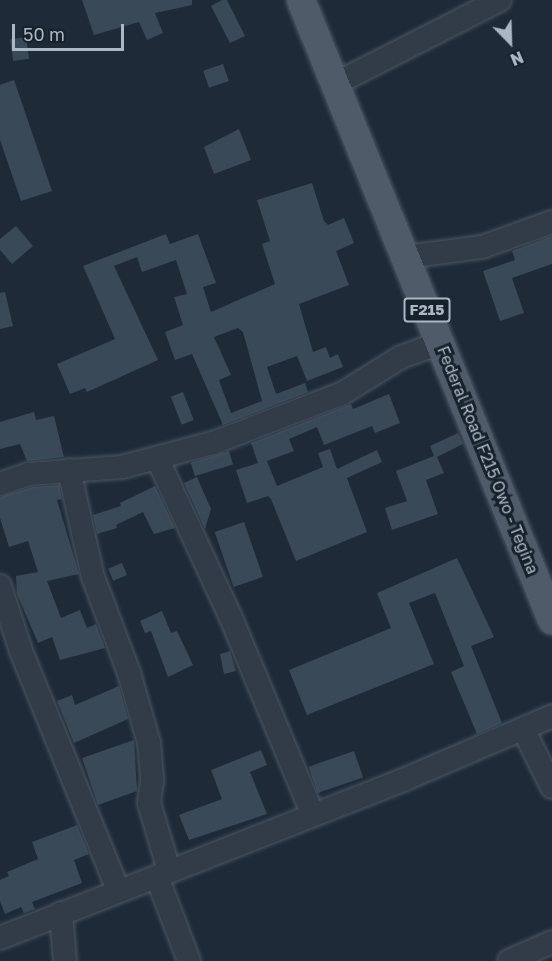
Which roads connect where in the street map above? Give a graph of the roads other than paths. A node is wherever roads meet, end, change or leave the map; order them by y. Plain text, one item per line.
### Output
1 (302, 0) edge
2 (500, 0) edge
3 (335, 84) junction
4 (552, 222) edge
5 (406, 256) junction
6 (440, 343) junction
7 (158, 460) junction
8 (69, 470) junction
9 (0, 484) edge
10 (0, 586) edge
11 (552, 620) edge
12 (552, 716) edge
13 (524, 729) junction
14 (552, 787) edge
15 (313, 815) junction
16 (163, 874) junction
17 (118, 890) junction
18 (61, 913) junction
19 (0, 938) edge
20 (552, 942) edge
21 (65, 961) edge
22 (189, 961) edge
23 (509, 961) edge

1 - 3 main road, Federal Road F215 Owo - Tegina / F215
2 - 3 street
3 - 5 main road, Federal Road F215 Owo - Tegina / F215
4 - 5 street
5 - 6 main road, Federal Road F215 Owo - Tegina / F215
6 - 7 street
6 - 11 main road, Federal Road F215 Owo - Tegina / F215
7 - 8 street
7 - 15 street
8 - 9 street
8 - 16 street
10 - 17 street
12 - 13 street
13 - 14 street
13 - 15 street
15 - 16 street
16 - 17 street
16 - 22 street
17 - 18 street
18 - 19 street
18 - 21 street
20 - 23 street

